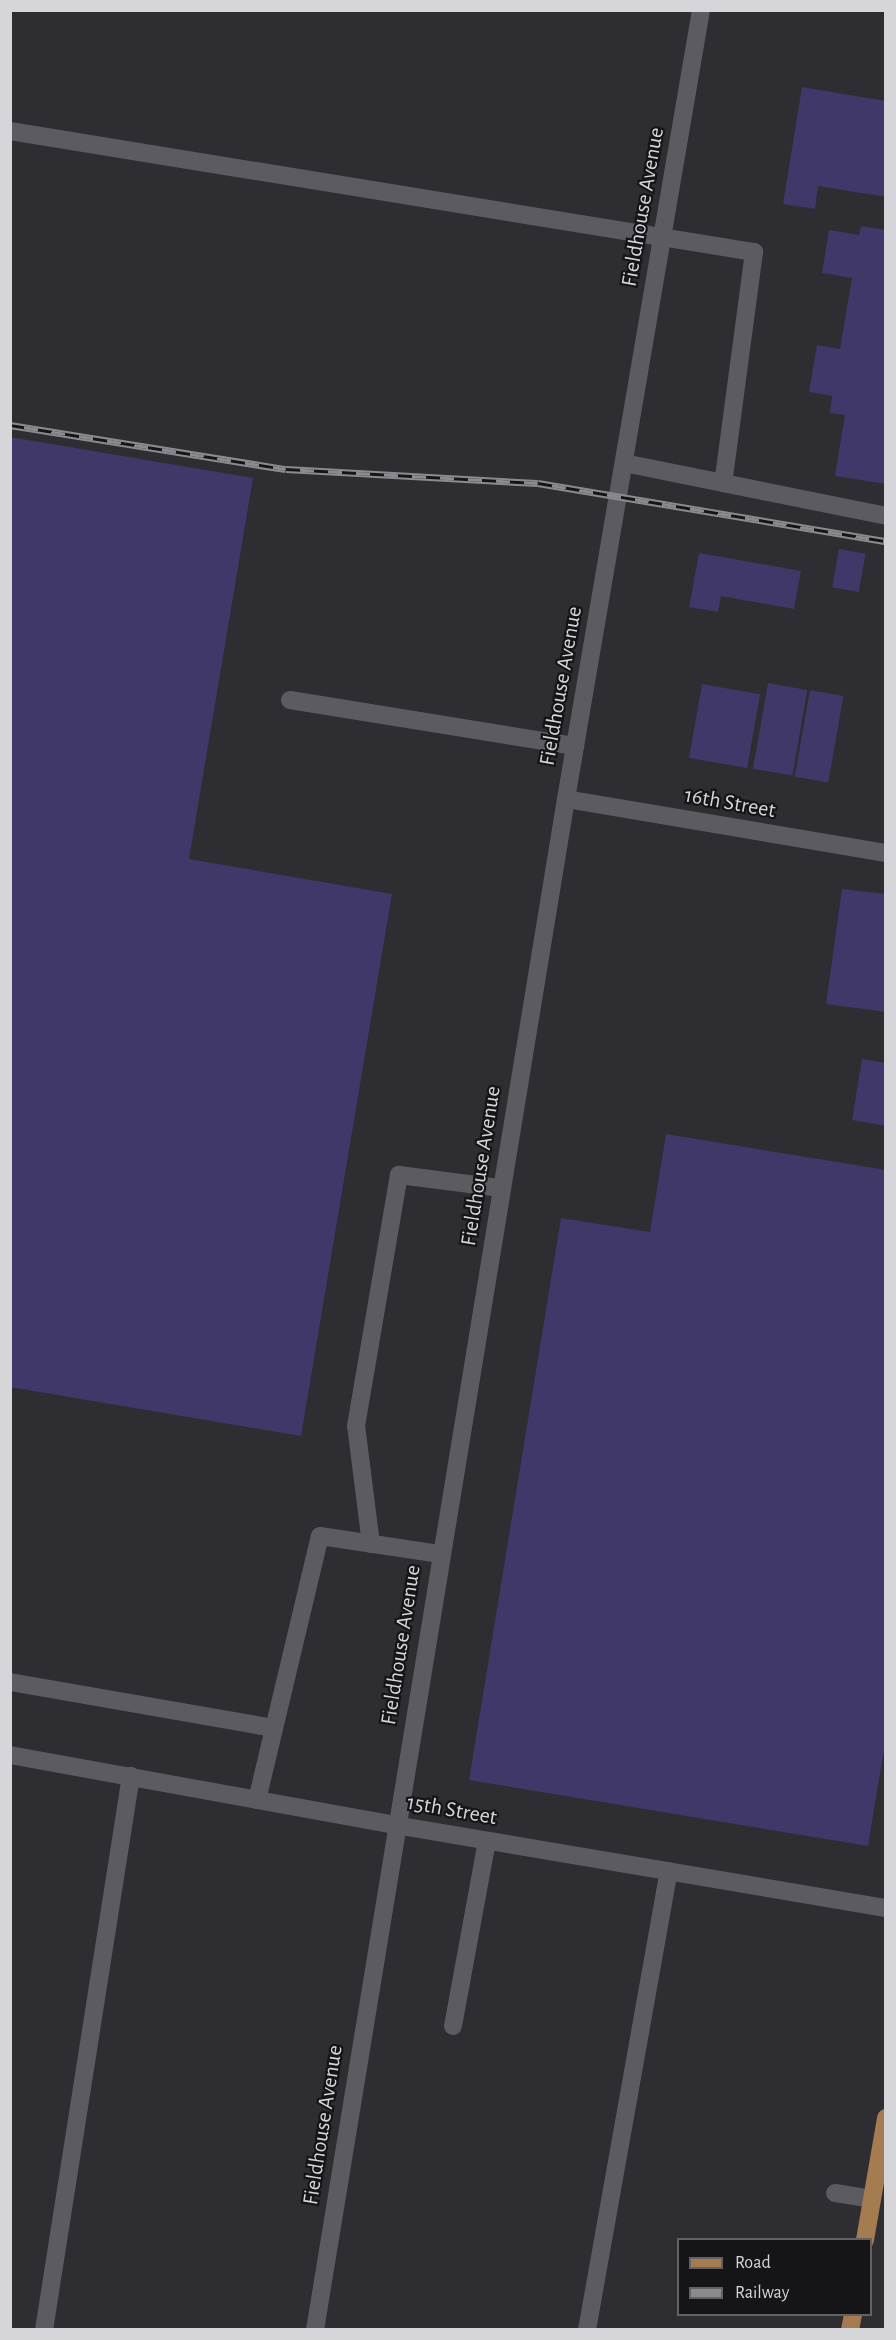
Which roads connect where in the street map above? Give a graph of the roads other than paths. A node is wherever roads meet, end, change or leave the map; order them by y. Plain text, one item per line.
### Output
1 (701, 10) edge
2 (10, 130) edge
3 (663, 234) junction
4 (624, 463) junction
5 (723, 483) junction
6 (885, 516) edge
7 (290, 699) dead end
8 (575, 746) junction
9 (566, 799) junction
10 (885, 853) edge
11 (501, 1188) junction
12 (371, 1544) junction
13 (441, 1554) junction
14 (10, 1682) edge
15 (274, 1728) junction
16 (10, 1755) edge
17 (130, 1776) junction
18 (257, 1800) junction
19 (395, 1825) junction
20 (487, 1840) junction
21 (669, 1871) junction
22 (885, 1908) edge
23 (453, 2026) dead end
24 (885, 2118) edge
25 (835, 2193) dead end
26 (872, 2199) junction
27 (865, 2238) edge
28 (44, 2330) edge
29 (315, 2330) edge
30 (587, 2330) edge

1 - 3 street, Fieldhouse Avenue
2 - 3 street
3 - 4 street, Fieldhouse Avenue
3 - 5 street
4 - 5 street
4 - 8 street, Fieldhouse Avenue
5 - 6 street
7 - 8 street
8 - 9 street, Fieldhouse Avenue
9 - 10 street, 16th Street
9 - 11 street, Fieldhouse Avenue
11 - 12 street
11 - 13 street, Fieldhouse Avenue
12 - 13 street
12 - 15 street
13 - 19 street, Fieldhouse Avenue
14 - 15 street
15 - 18 street
16 - 17 street, 15th Street
17 - 18 street, 15th Street
17 - 28 street
18 - 19 street, 15th Street
19 - 20 street, 15th Street
19 - 29 street, Fieldhouse Avenue
20 - 21 street, 15th Street
20 - 23 street
21 - 22 street, 15th Street
21 - 30 street
24 - 26 main road
25 - 26 street
26 - 27 main road

